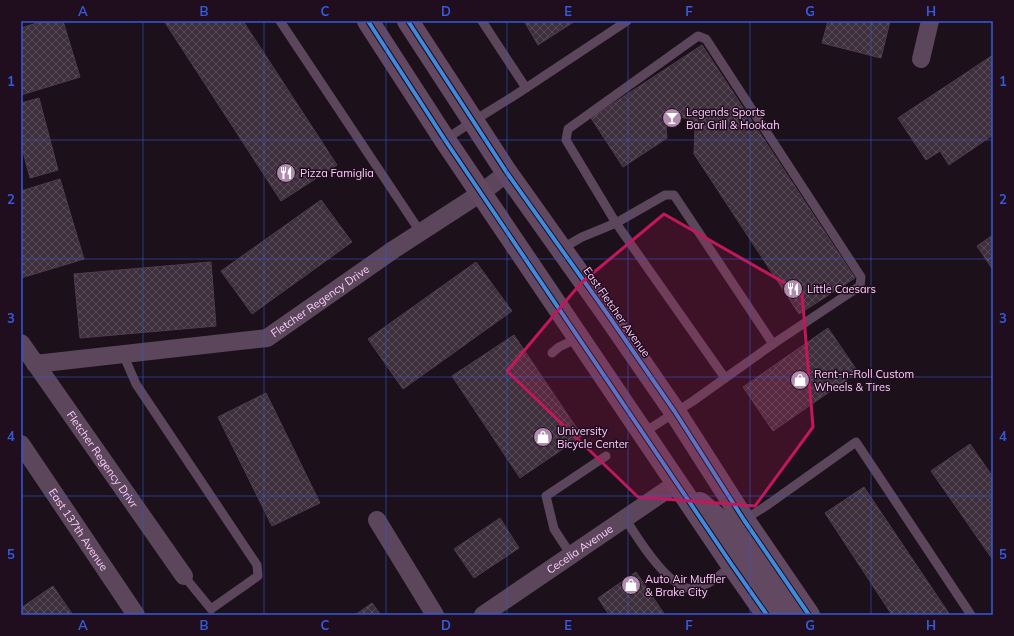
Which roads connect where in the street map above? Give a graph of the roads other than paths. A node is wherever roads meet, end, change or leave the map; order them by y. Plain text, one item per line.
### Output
1 (280, 21) edge
2 (368, 21) edge
3 (408, 21) edge
4 (482, 21) edge
5 (627, 21) edge
6 (930, 21) edge
7 (921, 59) dead end
8 (526, 88) junction
9 (473, 120) junction
10 (445, 140) junction
11 (507, 173) junction
12 (481, 192) junction
13 (616, 224) junction
14 (421, 233) junction
15 (561, 249) junction
16 (580, 338) junction
17 (21, 343) edge
18 (773, 344) junction
19 (552, 353) dead end
20 (123, 354) junction
21 (35, 364) junction
22 (725, 378) junction
23 (675, 412) junction
24 (643, 433) junction
25 (21, 444) edge
26 (606, 456) dead end
27 (677, 483) junction
28 (625, 518) junction
29 (377, 520) dead end
30 (744, 520) junction
31 (571, 555) junction
32 (732, 565) junction
33 (184, 576) joint
34 (136, 615) edge
35 (435, 615) edge
36 (483, 615) edge
37 (767, 615) edge
38 (794, 615) edge
39 (809, 615) edge
40 (970, 615) edge

1 - 14 lane
2 - 10 main road
3 - 9 main road, East Fletcher Avenue
4 - 8 lane
5 - 8 lane
6 - 7 street
8 - 9 lane
9 - 10 lane
9 - 11 main road, East Fletcher Avenue
10 - 12 main road
11 - 12 street, Fletcher Regency Drive
11 - 15 main road, East Fletcher Avenue
12 - 14 street, Fletcher Regency Drive
12 - 16 main road
13 - 15 lane
13 - 18 lane
13 - 18 lane
13 - 22 lane
14 - 20 street, Fletcher Regency Drive
15 - 23 main road, East Fletcher Avenue
16 - 19 lane
16 - 24 main road
17 - 21 street, Fletcher Regency Drivr
18 - 22 lane
20 - 21 street, Fletcher Regency Drive
20 - 33 lane
21 - 33 street, Fletcher Regency Drivr
22 - 23 lane
23 - 24 lane
23 - 30 main road, East Fletcher Avenue
24 - 27 main road
25 - 34 street, East 137th Avenue
26 - 31 lane
27 - 28 street, Cecelia Avenue
27 - 32 main road
27 - 38 main road
28 - 31 street, Cecelia Avenue
28 - 32 lane
29 - 35 street
30 - 39 main road, East Fletcher Avenue
30 - 40 lane
31 - 36 street, Cecelia Avenue
32 - 37 main road

